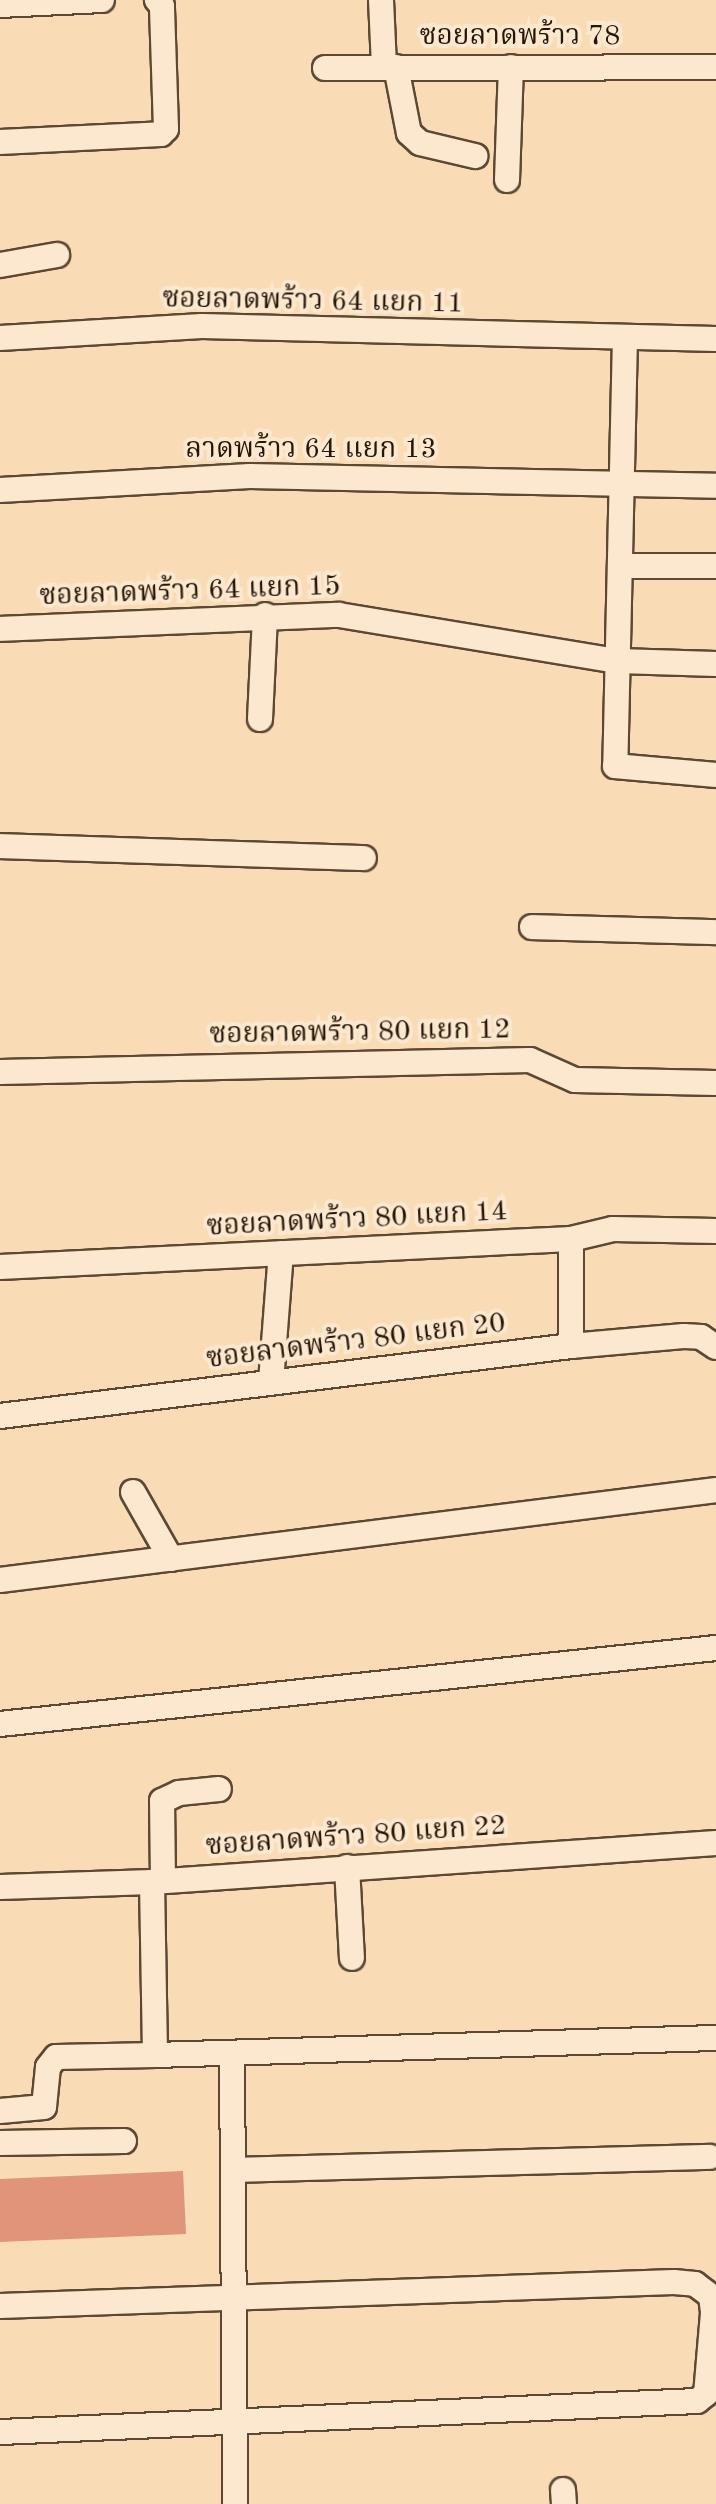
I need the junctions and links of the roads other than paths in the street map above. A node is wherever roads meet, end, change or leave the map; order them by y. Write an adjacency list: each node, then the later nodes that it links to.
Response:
1 (102, 0): 4 (street)
2 (157, 0): 9 (street)
3 (381, 0): 5 (street)
4 (0, 5)
5 (390, 67): 6 (street, ซอยลาดพร้าว 78); 8 (street, ซอยลาดพร้าว 78); 10 (street)
6 (511, 67): 7 (street, ซอยลาดพร้าว 78); 11 (street)
7 (716, 67)
8 (325, 68)
9 (0, 142)
10 (475, 156)
11 (507, 180)
12 (57, 255): 13 (street)
13 (0, 265)
14 (625, 337): 15 (street, ซอยลาดพร้าว 64 แยก 11); 16 (street, ซอยลาดพร้าว 64 แยก 11); 17 (street)
15 (0, 338)
16 (716, 339)
17 (623, 485): 18 (street, ลาดพร้าว 64 แยก 13); 19 (street, ลาดพร้าว 64 แยก 13); 20 (street)
18 (716, 486)
19 (0, 490)
20 (621, 566): 21 (street); 24 (street)
21 (716, 566)
22 (265, 615): 23 (street, ซอยลาดพร้าว 64 แยก 15); 24 (street, ซอยลาดพร้าว 64 แยก 15); 26 (street)
23 (0, 629)
24 (618, 661): 25 (street, ซอยลาดพร้าว 64 แยก 15); 27 (street)
25 (716, 664)
26 (260, 719)
27 (716, 775)
28 (0, 846): 29 (street)
29 (364, 858)
30 (532, 927): 31 (street)
31 (716, 932)
32 (0, 1072): 33 (street, ซอยลาดพร้าว 80 แยก 12)
33 (716, 1083)
34 (716, 1231): 35 (street, ซอยลาดพร้าว 80 แยก 14)
35 (571, 1239): 36 (street, ซอยลาดพร้าว 80 แยก 14); 38 (street)
36 (281, 1253): 37 (street, ซอยลาดพร้าว 80 แยก 14); 40 (street)
37 (0, 1267)
38 (571, 1346): 39 (street, ซอยลาดพร้าว 80 แยก 20); 40 (street, ซอยลาดพร้าว 80 แยก 20)
39 (716, 1347)
40 (271, 1382): 41 (street, ซอยลาดพร้าว 80 แยก 20)
41 (0, 1416)
42 (716, 1490): 44 (street)
43 (133, 1492): 44 (street)
44 (171, 1559): 45 (street)
45 (0, 1580)
46 (716, 1648): 47 (street)
47 (0, 1724)
48 (219, 1789): 51 (street)
49 (716, 1843): 50 (street, ซอยลาดพร้าว 80 แยก 22)
50 (347, 1867): 51 (street, ซอยลาดพร้าว 80 แยก 22); 53 (street)
51 (158, 1882): 52 (street, ซอยลาดพร้าว 80 แยก 22); 55 (street)
52 (0, 1887)
53 (352, 1958)
54 (716, 2038): 56 (street)
55 (155, 2055): 56 (street); 57 (street)
56 (232, 2055): 61 (street)
57 (0, 2111)
58 (124, 2141): 59 (street)
59 (0, 2143)
60 (710, 2157): 61 (street)
61 (236, 2170): 62 (street)
62 (234, 2300): 63 (street); 64 (street); 65 (street)
63 (0, 2306)
64 (713, 2370): 65 (street)
65 (235, 2423): 66 (street); 67 (street)
66 (0, 2432)
67 (235, 2504)

